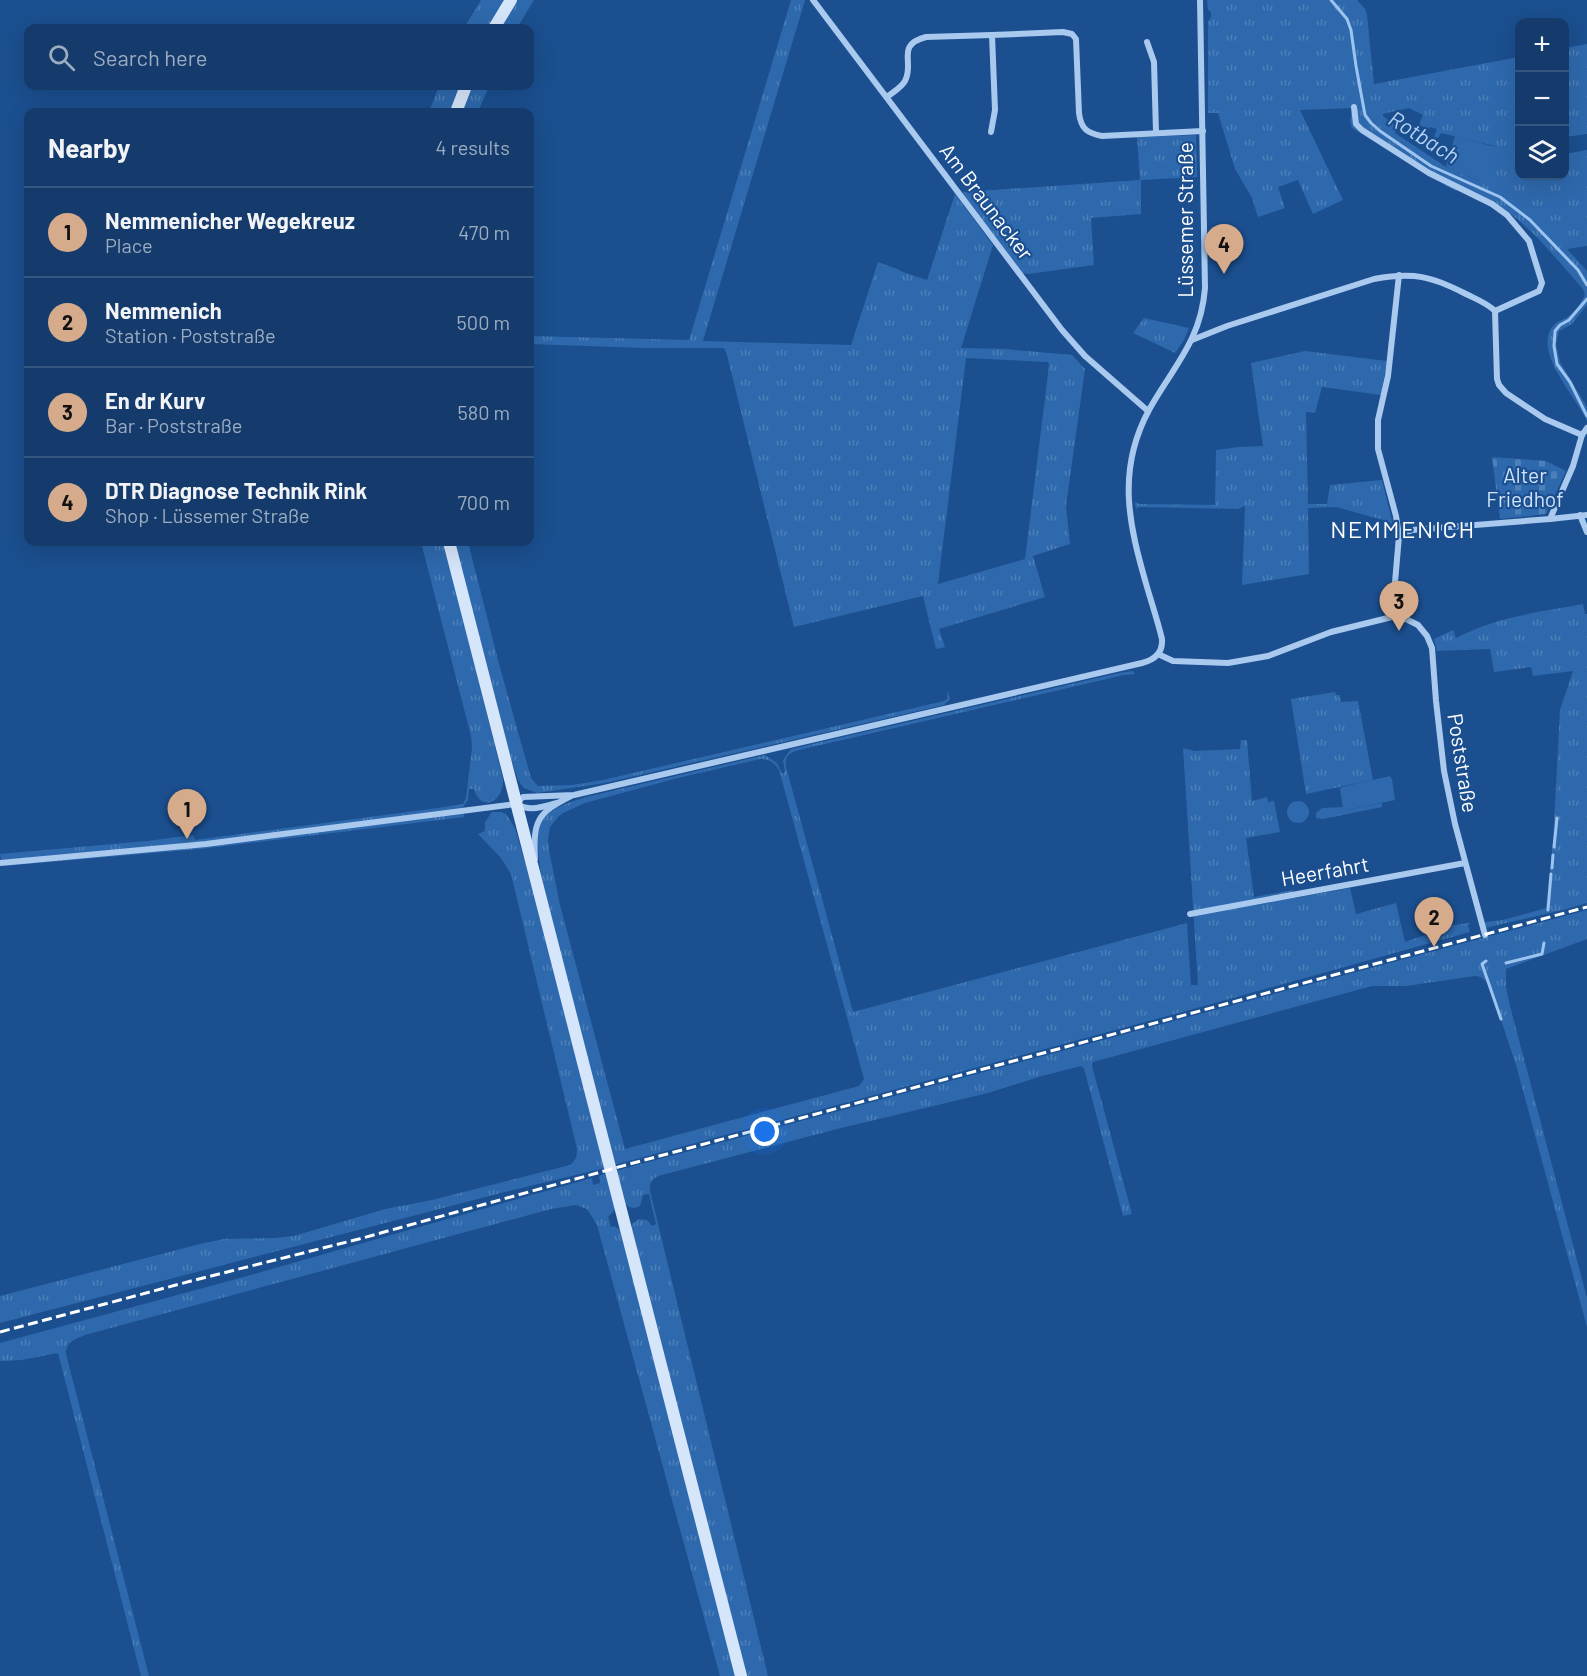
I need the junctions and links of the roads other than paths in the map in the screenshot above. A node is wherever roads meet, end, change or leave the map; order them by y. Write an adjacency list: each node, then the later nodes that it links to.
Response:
1 (511, 0): 4 (street)
2 (813, 0): 8 (street, Am Braunacker)
3 (1200, 0): 11 (street, Lüssemer Straße)
4 (496, 24)
5 (992, 35): 8 (street); 12 (street); 13 (street)
6 (1147, 42): 13 (street)
7 (464, 90): 9 (street)
8 (887, 97): 17 (street, Am Braunacker)
9 (458, 108)
10 (1354, 108): 15 (street)
11 (1203, 130): 13 (street); 16 (street, Lüssemer Straße)
12 (991, 132)
13 (1156, 132)
14 (1399, 275): 15 (street); 16 (street); 23 (street)
15 (1495, 311): 19 (street)
16 (1192, 340): 17 (street, Lüssemer Straße)
17 (1148, 411): 26 (street, Lüssemer Straße)
18 (1587, 428): 19 (street)
19 (1582, 435): 21 (street)
20 (1583, 515): 21 (street); 22 (street)
21 (1550, 519): 23 (street)
22 (1587, 532)
23 (1399, 536): 25 (street)
24 (449, 546): 29 (street)
25 (1392, 617): 26 (street); 31 (street, Poststraße)
26 (1158, 654): 27 (street)
27 (574, 795): 28 (street); 29 (street)
28 (557, 803): 29 (street); 32 (street)
29 (516, 804): 30 (street); 32 (street)
30 (0, 863)
31 (1465, 863): 33 (street, Heerfahrt); 34 (street, Poststraße)
32 (536, 883): 35 (street)
33 (1190, 914)
34 (1485, 935)
35 (741, 1676)

